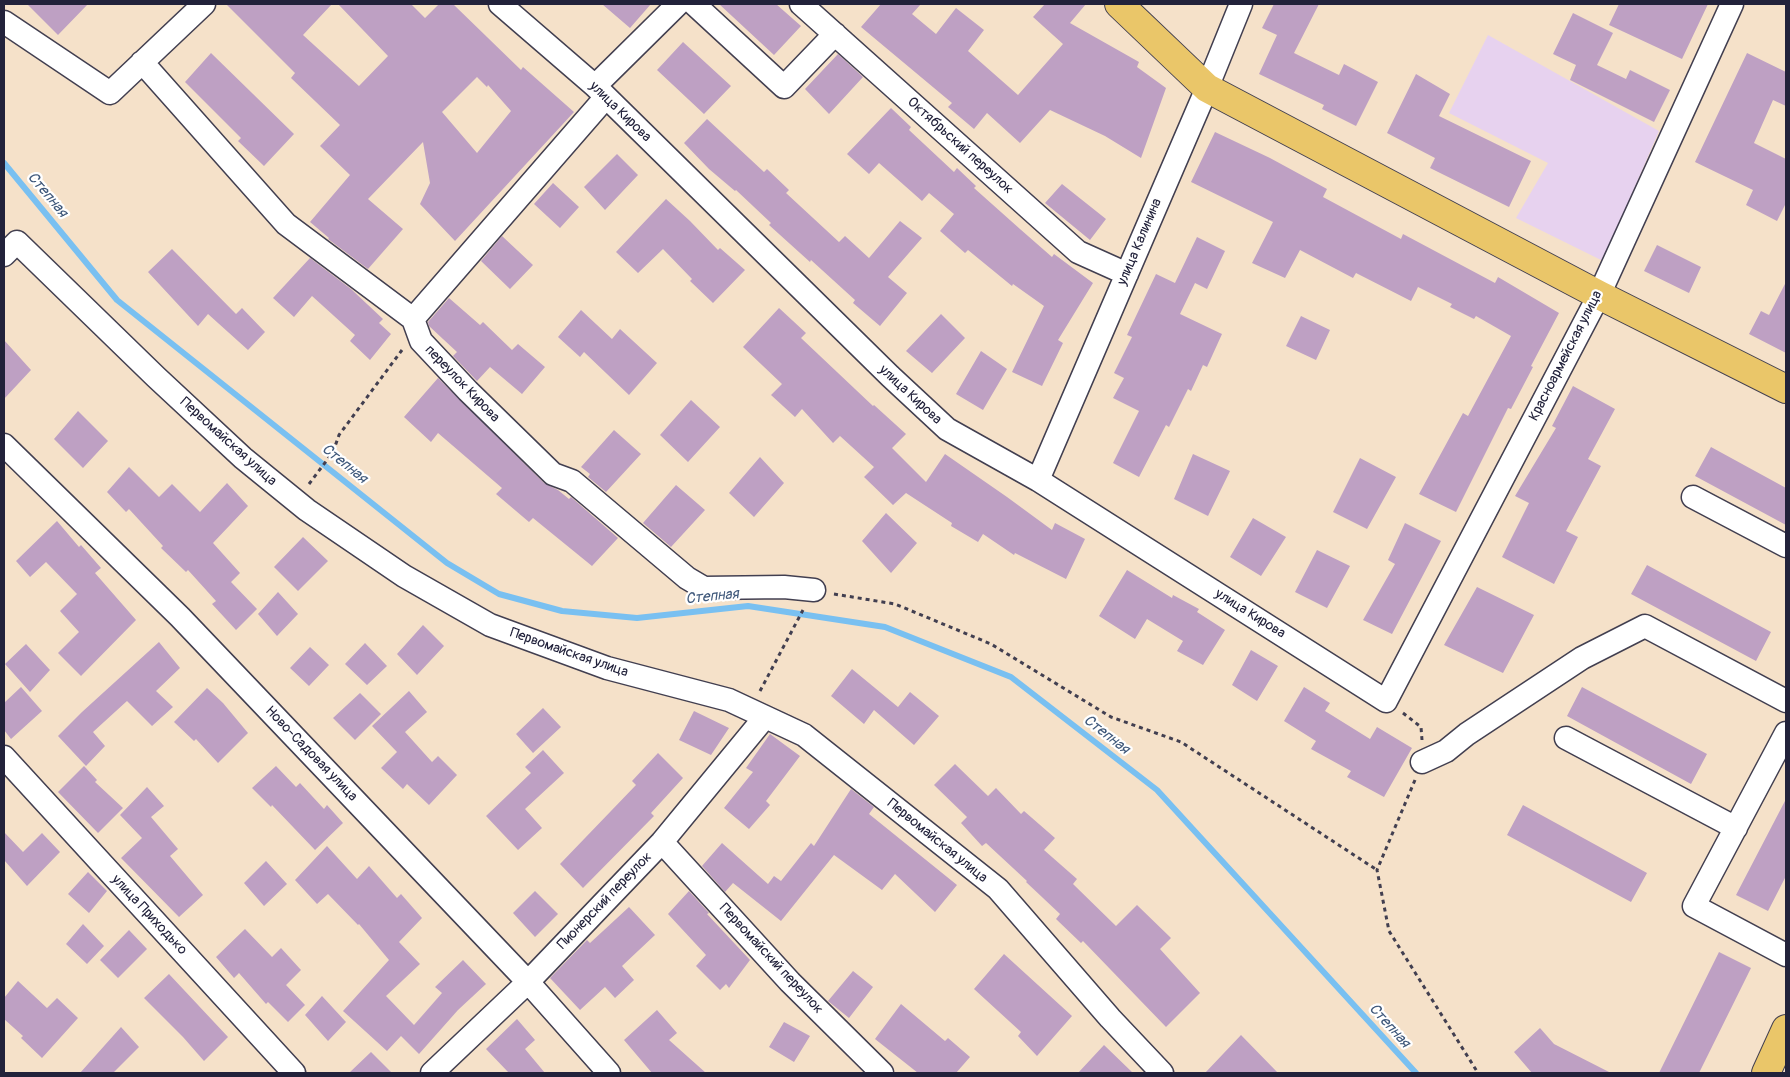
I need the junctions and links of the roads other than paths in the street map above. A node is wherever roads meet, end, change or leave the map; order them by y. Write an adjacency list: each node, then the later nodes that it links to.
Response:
1 (204, 4): 11 (street)
2 (500, 4): 13 (street, улица Кирова)
3 (678, 4): 13 (street)
4 (694, 4): 10 (street)
5 (801, 4): 10 (street, Октябрьский переулок)
6 (1119, 4): 12 (main road)
7 (1241, 4): 12 (street, улица Калинина)
8 (1732, 4): 16 (street, Красноармейская улица)
9 (4, 22): 11 (street)
10 (835, 34): 15 (street, Октябрьский переулок)
11 (142, 62): 17 (street, переулок Кирова)
12 (1207, 88): 15 (street, улица Калинина); 16 (main road)
13 (600, 92): 17 (street); 20 (street, улица Кирова)
14 (4, 255): 26 (street, Первомайская улица)
15 (1127, 274): 20 (street, улица Калинина)
16 (1599, 295): 18 (main road); 24 (street, Красноармейская улица)
17 (415, 324): 23 (street, переулок Кирова)
18 (1786, 389)
19 (4, 445): 34 (street, Ново-Садовая улица)
20 (1038, 480): 24 (street, улица Кирова)
21 (1692, 497): 22 (street)
22 (1786, 546)
23 (814, 590)
24 (1386, 701)
25 (1786, 701): 30 (street)
26 (758, 713): 32 (street, Пионерский переулок); 40 (street, Первомайская улица)
27 (1786, 733): 31 (street)
28 (1566, 738): 31 (street)
29 (4, 757): 36 (street, улица Приходько)
30 (1422, 762)
31 (1736, 828): 33 (street)
32 (662, 842): 34 (street, Пионерский переулок); 39 (street, Первомайский переулок)
33 (1786, 955)
34 (528, 982): 37 (street, Пионерский переулок); 38 (street, Ново-Садовая улица)
35 (1786, 1030): 41 (main road)
36 (294, 1073)
37 (432, 1073)
38 (609, 1073)
39 (882, 1073)
40 (1162, 1073)
41 (1766, 1073)

